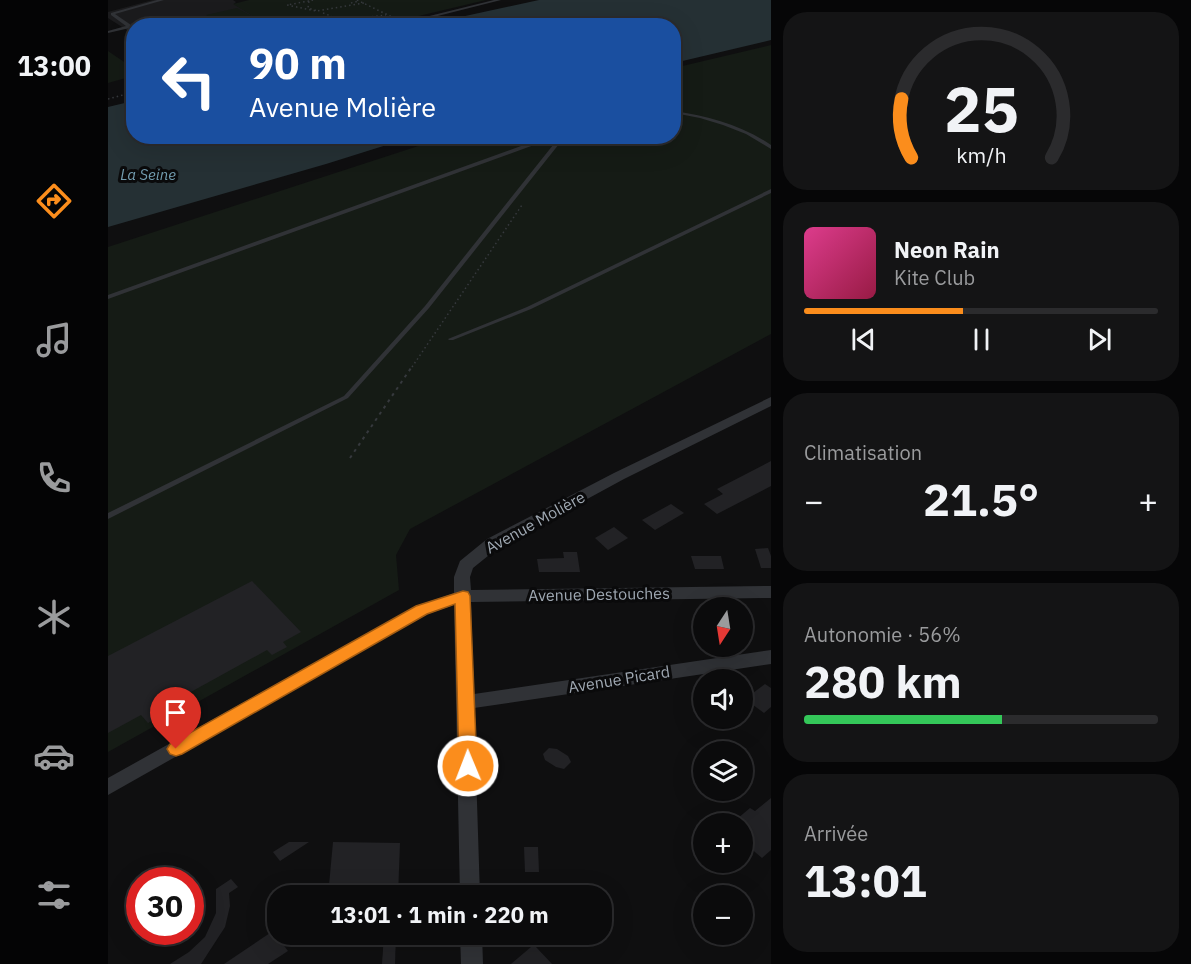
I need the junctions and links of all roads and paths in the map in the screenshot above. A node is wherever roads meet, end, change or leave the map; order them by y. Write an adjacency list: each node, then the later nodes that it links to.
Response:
1 (162, 0): 16 (lane)
2 (313, 0): 5 (path)
3 (358, 0): 6 (path); 7 (path)
4 (499, 0): 15 (lane)
5 (309, 1): 8 (path); 9 (path)
6 (351, 3)
7 (364, 3): 10 (path); 11 (path)
8 (308, 8): 9 (path); 10 (path)
9 (299, 10): 10 (path)
10 (322, 13): 12 (path)
11 (386, 15): 13 (path); 14 (path)
12 (331, 18)
13 (361, 18)
14 (394, 18)
15 (424, 18)
16 (126, 22)
17 (126, 28): 18 (lane)
18 (108, 32)
19 (126, 94): 20 (path)
20 (108, 99)
21 (681, 113): 24 (lane)
22 (531, 144): 27 (lane)
23 (556, 144): 31 (lane)
24 (771, 147)
25 (771, 191): 28 (lane)
26 (522, 205): 30 (path)
27 (108, 297)
28 (452, 339)
29 (771, 401): 33 (street, Avenue Molière)
30 (350, 458)
31 (108, 516)
32 (771, 592): 33 (street, Avenue Destouches)
33 (463, 596): 35 (street, Avenue Molière); 36 (street)
34 (771, 657): 35 (street, Avenue Picard)
35 (467, 702): 37 (street, Avenue Molière)
36 (108, 787)
37 (470, 885)
38 (471, 945): 39 (street)
39 (472, 964)

